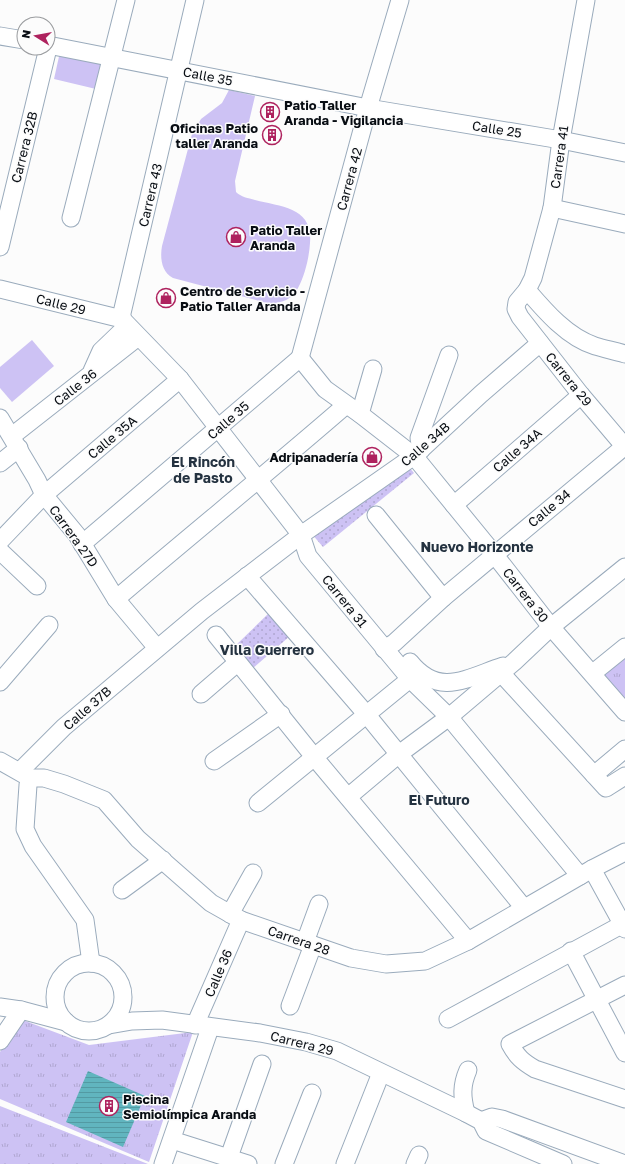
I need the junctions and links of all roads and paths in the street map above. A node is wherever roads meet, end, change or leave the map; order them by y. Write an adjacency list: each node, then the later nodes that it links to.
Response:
1 (126, 0): 9 (street)
2 (195, 0): 10 (street, Carrera 43)
3 (400, 0): 11 (street, Carrera 42)
4 (586, 0): 12 (street, Carrera 41)
5 (0, 36): 6 (street)
6 (16, 39)
7 (56, 48): 9 (street, Calle 35)
8 (46, 56): 17 (street, Carrera 32B)
9 (112, 58): 10 (street, Calle 35); 15 (street)
10 (179, 70): 11 (street, Calle 35); 21 (street, Carrera 43)
11 (368, 108): 12 (street, Calle 25); 25 (street, Carrera 42)
12 (561, 140): 13 (street, Calle 25); 14 (street, Carrera 41)
13 (625, 153)
14 (552, 208): 16 (street); 19 (street, Carrera 41)
15 (71, 218)
16 (625, 224)
17 (0, 246)
18 (0, 289): 21 (street, Calle 29)
19 (527, 290): 20 (street, Carrera 41); 23 (street)
20 (516, 309): 22 (street, Carrera 29)
21 (129, 327): 27 (street); 32 (street, Calle 36)
22 (540, 343): 28 (street, Carrera 29); 34 (street, Calle 34B)
23 (625, 354)
24 (449, 355): 34 (street)
25 (300, 358): 29 (street, Carrera 30); 31 (street, Calle 35)
26 (373, 369): 29 (street)
27 (180, 379): 31 (street); 37 (street, Calle 35A)
28 (581, 395): 33 (street, Carrera 29); 38 (street, Calle 34A)
29 (354, 410): 34 (street, Carrera 30); 36 (street)
30 (0, 418): 32 (street, Carrera 27D)
31 (220, 428): 36 (street); 42 (street, Calle 35)
32 (16, 442): 35 (street, Calle 36); 37 (street, Carrera 27D)
33 (625, 446): 44 (street, Calle 34)
34 (417, 453): 38 (street, Carrera 30); 40 (street, Calle 34B)
35 (0, 463)
36 (258, 482): 40 (street); 49 (street)
37 (44, 495): 41 (street, Calle 35A); 42 (street, Carrera 27D)
38 (454, 505): 44 (street, Carrera 30)
39 (376, 515): 48 (street)
40 (301, 535): 46 (street, Calle 34B); 53 (street)
41 (0, 541)
42 (82, 544): 49 (street, Carrera 27D)
43 (0, 551): 47 (street)
44 (494, 554): 48 (street, Calle 34); 51 (street, Carrera 30)
45 (625, 567): 51 (street)
46 (247, 576): 55 (street, Calle 37B); 64 (street)
47 (37, 586)
48 (443, 598): 53 (street, Calle 34)
49 (116, 599): 55 (street, Carrera 27D)
50 (49, 625): 60 (street)
51 (551, 627): 57 (street); 58 (street, Carrera 30)
52 (216, 635): 56 (street)
53 (389, 646): 59 (street)
54 (625, 647): 58 (street)
55 (157, 648): 71 (street, Calle 37B)
56 (237, 663): 61 (street); 63 (street)
57 (508, 667): 59 (street); 65 (street); 72 (street)
58 (592, 673): 62 (street, Carrera 30)
59 (414, 676): 64 (street); 65 (street)
60 (0, 682)
61 (201, 694)
62 (625, 712)
63 (281, 714): 68 (street); 70 (street)
64 (367, 715): 67 (street); 68 (street)
65 (449, 717): 67 (street); 78 (street)
66 (625, 749): 72 (street)
67 (399, 754): 74 (street); 82 (street)
68 (314, 758): 74 (street); 75 (street)
69 (0, 761): 71 (street, Carrera 28)
70 (214, 761)
71 (25, 775): 77 (street, Carrera 28); 88 (street)
72 (594, 775): 73 (street)
73 (625, 776)
74 (348, 797): 85 (street)
75 (258, 803)
76 (625, 852): 78 (street, Carrera 28)
77 (163, 860): 80 (street); 83 (street, Carrera 28)
78 (586, 872): 82 (street, Carrera 28); 84 (street)
79 (253, 873): 83 (street, Calle 36)
80 (122, 890)
81 (319, 904): 86 (street)
82 (524, 908): 85 (street, Carrera 28)
83 (235, 917): 86 (street, Carrera 28); 98 (street, Calle 36)
84 (624, 925): 87 (street)
85 (468, 941): 86 (street, Carrera 28)
86 (309, 944): 92 (street)
87 (571, 951): 90 (street); 96 (street)
88 (91, 963): 95 (street); 97 (street)
89 (625, 985): 90 (street)
90 (597, 999): 100 (street); 105 (street)
91 (0, 1001): 95 (street)
92 (290, 1006)
93 (0, 1007): 94 (street)
94 (20, 1010): 95 (street); 99 (street)
95 (62, 1017): 97 (street)
96 (448, 1018)
97 (109, 1025): 98 (street, Carrera 29)
98 (202, 1027): 103 (street, Carrera 29); 108 (street, Calle 36)
99 (0, 1041)
100 (625, 1053)
101 (262, 1064): 109 (street)
102 (468, 1070): 106 (street)
103 (381, 1073): 106 (street, Carrera 29); 114 (street)
104 (312, 1093): 113 (street)
105 (625, 1099)
106 (466, 1113): 107 (street, Carrera 29)
107 (481, 1121): 110 (street, Carrera 29); 116 (street)
108 (172, 1140): 109 (street); 111 (street, Calle 36)
109 (229, 1157): 112 (street)
110 (540, 1160): 115 (street, Carrera 29)
111 (163, 1164)
112 (248, 1164)
113 (284, 1164)
114 (345, 1164)
115 (564, 1164)
116 (625, 1164)

